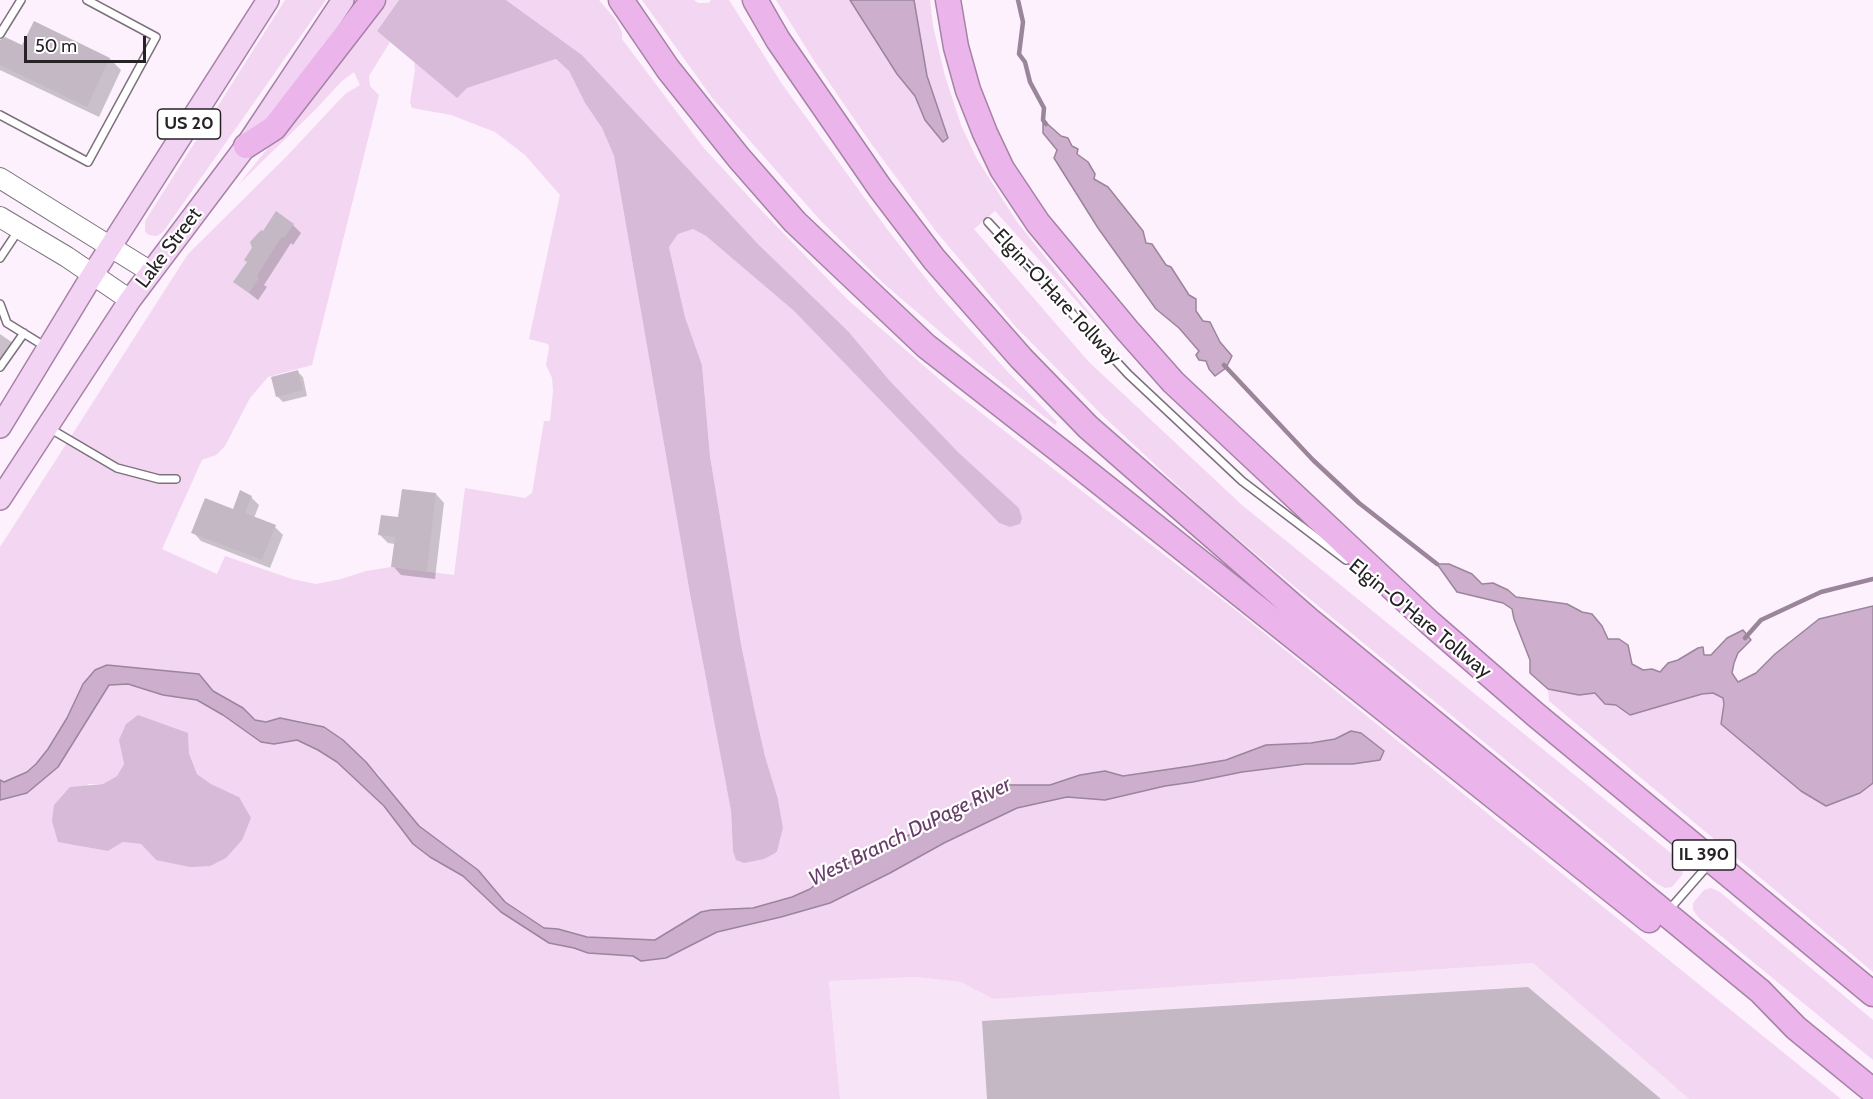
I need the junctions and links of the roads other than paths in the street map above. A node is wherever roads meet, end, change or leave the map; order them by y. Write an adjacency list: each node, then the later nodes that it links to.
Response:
1 (21, 0): 9 (lane)
2 (87, 0): 10 (lane)
3 (268, 0): 16 (main road, US 20)
4 (343, 0): 11 (main road, Lake Street / US 20)
5 (373, 0): 11 (highway)
6 (621, 0): 35 (highway)
7 (754, 0): 33 (highway)
8 (948, 0): 31 (highway)
9 (0, 34)
10 (0, 115)
11 (246, 146): 18 (main road, Lake Street / US 20)
12 (0, 178): 16 (main road)
13 (0, 217): 15 (main road)
14 (988, 222): 29 (lane, Elgin-O'Hare Tollway)
15 (19, 228): 17 (lane); 19 (main road)
16 (111, 247): 18 (main road); 19 (main road, US 20)
17 (0, 258)
18 (151, 272): 20 (main road, Lake Street / US 20)
19 (93, 274): 20 (main road); 23 (main road, US 20)
20 (130, 300): 26 (main road, Lake Street / US 20)
21 (0, 304): 22 (lane)
22 (24, 333): 23 (lane); 24 (lane)
23 (48, 348): 25 (main road, US 20)
24 (0, 367)
25 (5, 414)
26 (47, 427): 27 (lane); 28 (main road, Lake Street / US 20)
27 (176, 479)
28 (0, 499)
29 (1355, 566)
30 (1364, 573): 31 (lane, Elgin-O'Hare Tollway)
31 (1430, 623): 32 (highway, Elgin-O'Hare Tollway / IL 390)
32 (1712, 861): 33 (lane); 34 (highway, Elgin-O'Hare Tollway / IL 390)
33 (1666, 913): 35 (highway)
34 (1873, 994)
35 (1796, 1028): 36 (highway)
36 (1873, 1091)

